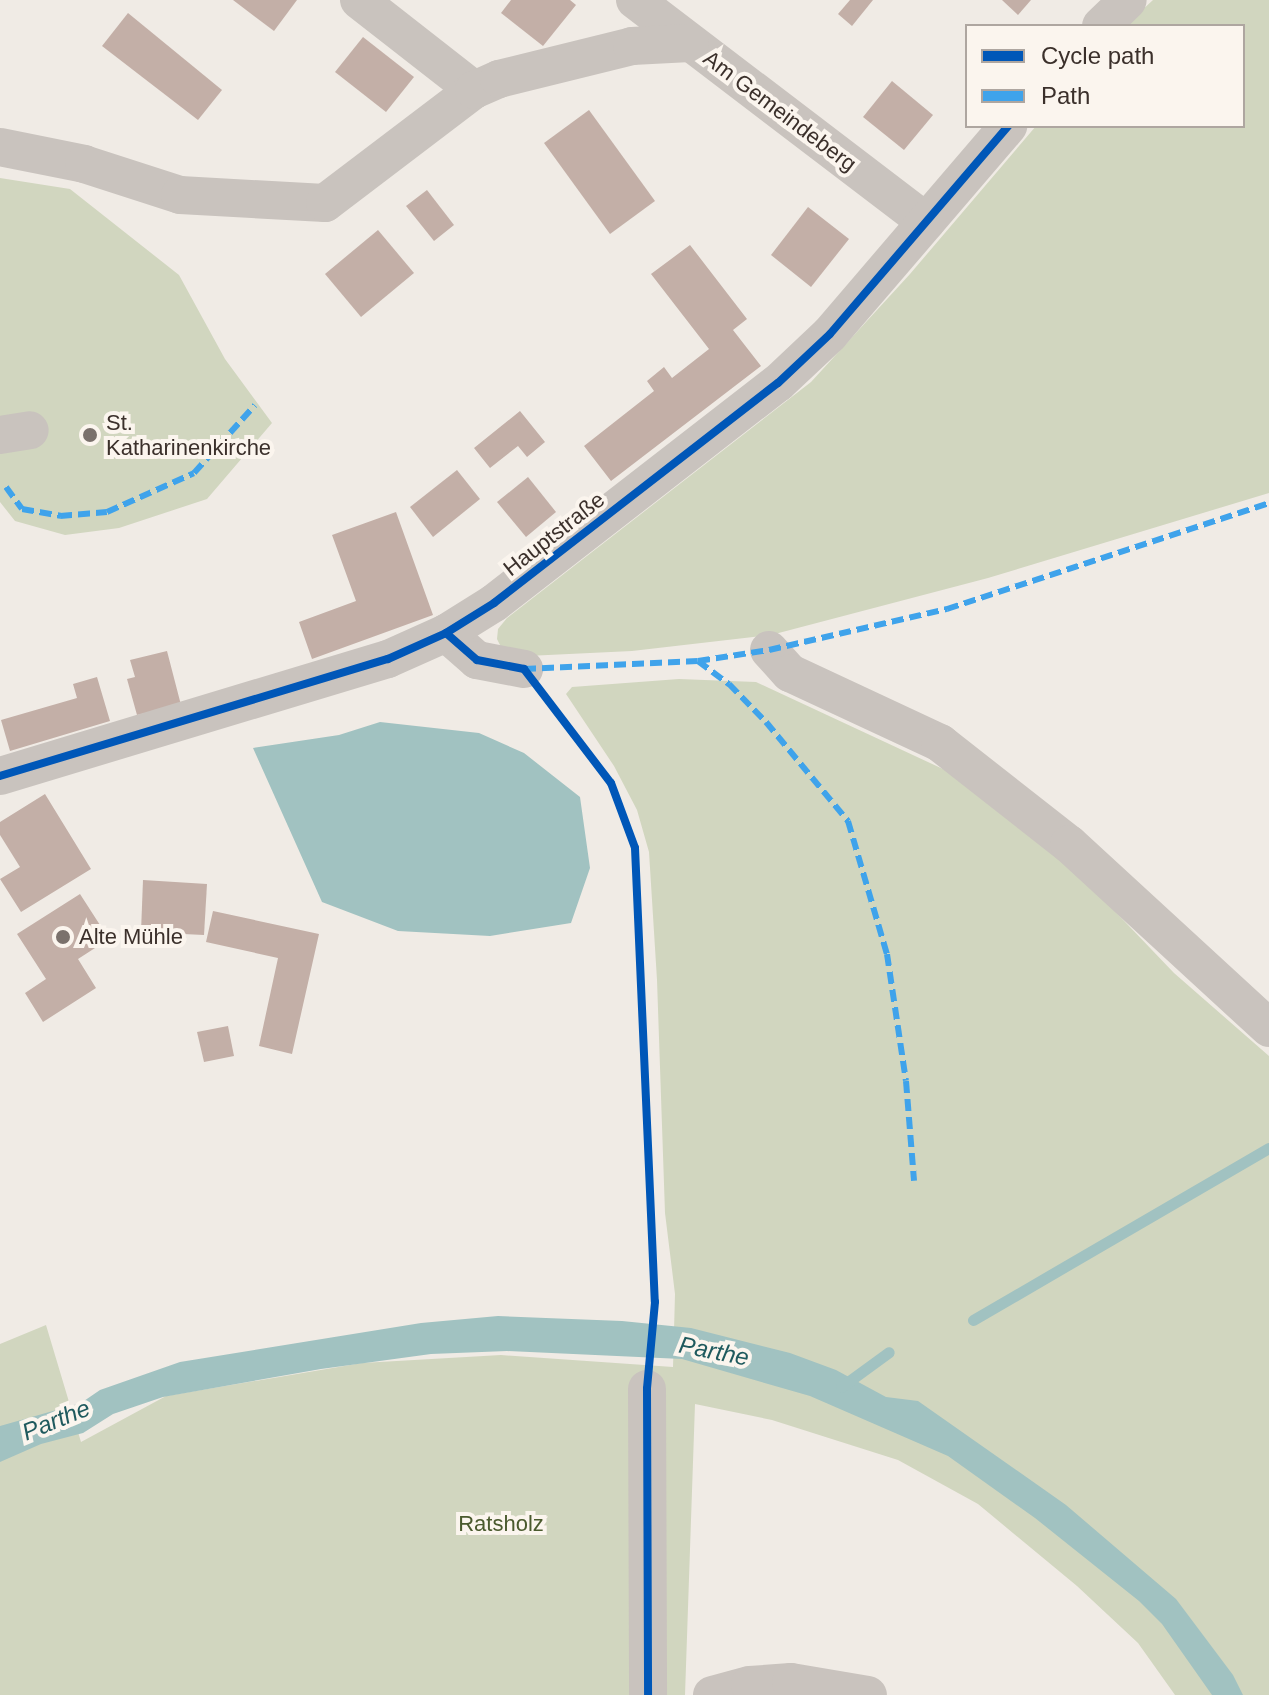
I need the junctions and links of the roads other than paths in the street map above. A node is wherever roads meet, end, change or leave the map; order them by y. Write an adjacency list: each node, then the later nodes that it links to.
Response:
1 (359, 0): 6 (street)
2 (635, 0): 5 (street, Am Gemeindeberg)
3 (1128, 0): 4 (street)
4 (1103, 24)
5 (690, 43): 6 (street); 9 (street, Am Gemeindeberg)
6 (474, 90): 8 (street)
7 (1006, 128): 9 (street, Hauptstraße)
8 (0, 147)
9 (926, 222): 10 (street, Hauptstraße)
10 (446, 633): 12 (street); 13 (street, Hauptstraße)
11 (769, 650): 14 (street)
12 (524, 669)
13 (0, 776)
14 (1269, 1028)
15 (647, 1389): 16 (street)
16 (648, 1695)
17 (712, 1695): 18 (street)
18 (868, 1695)

